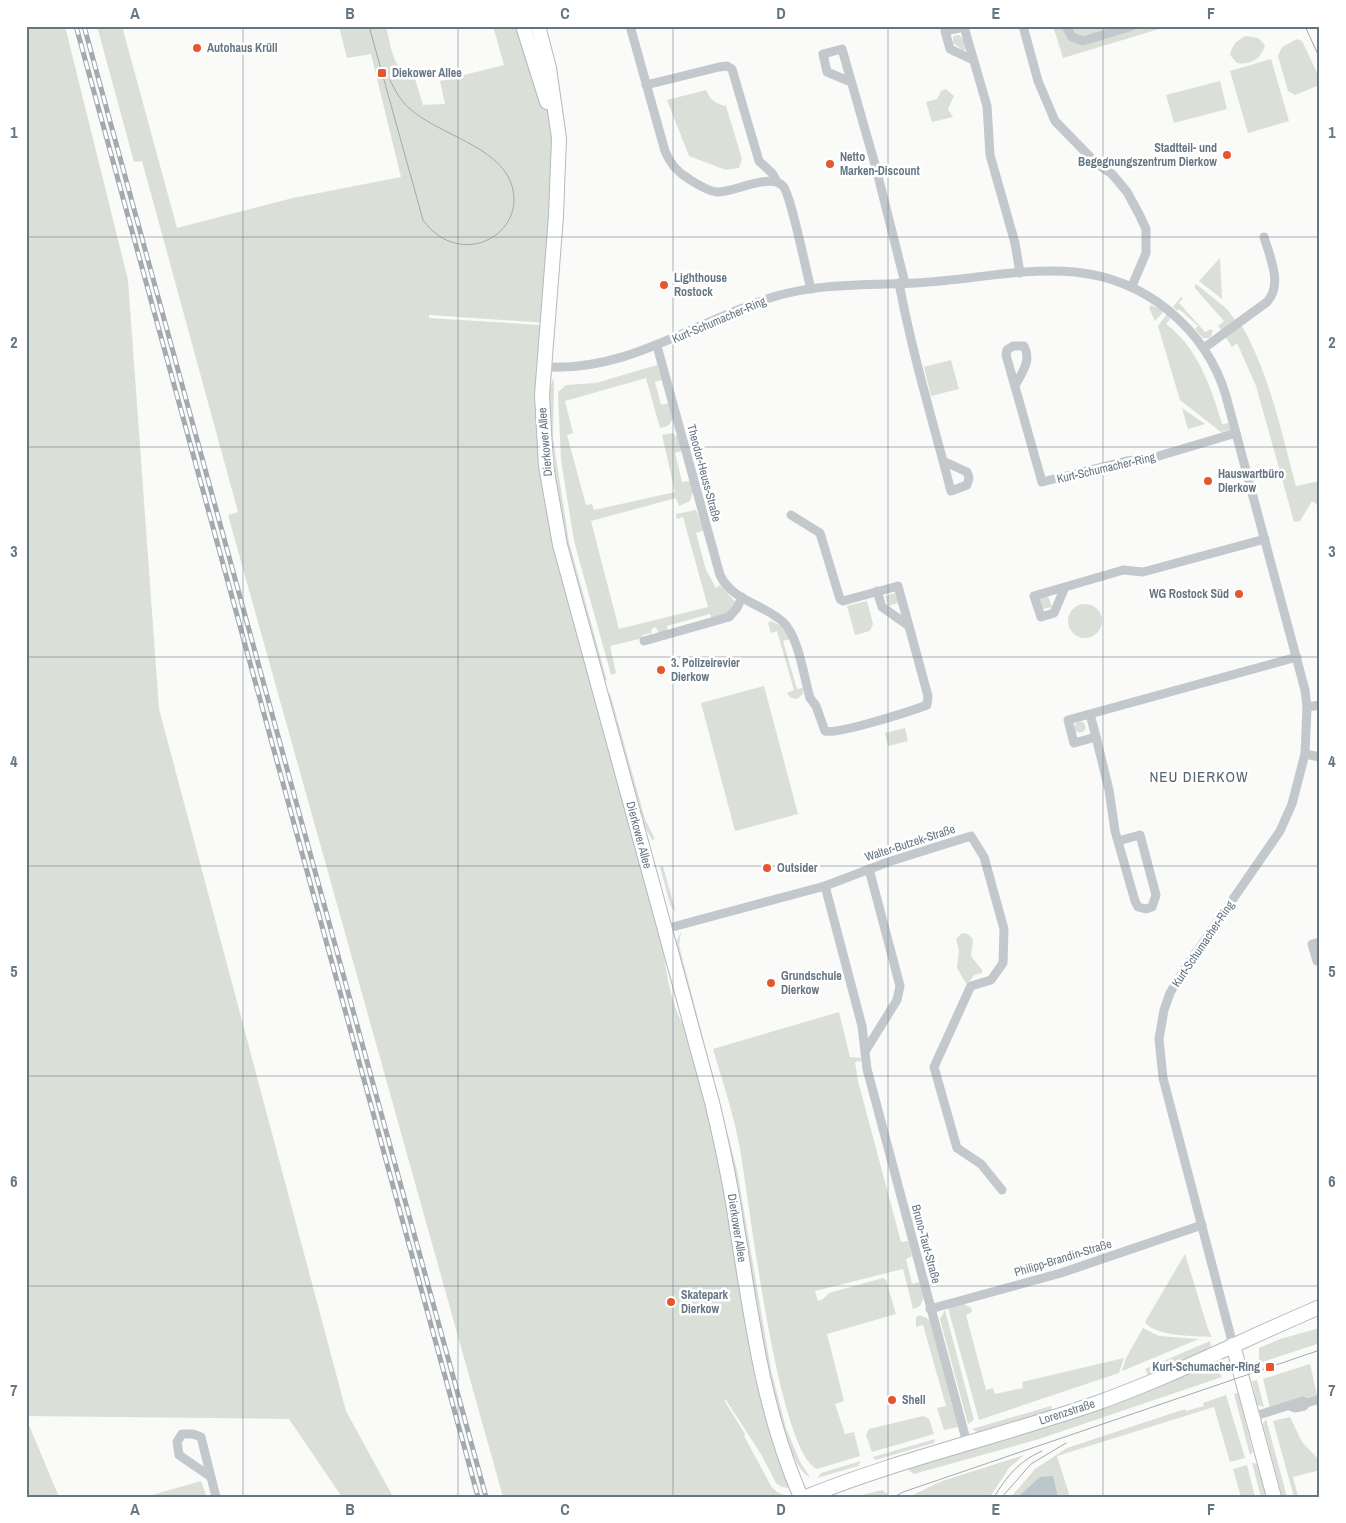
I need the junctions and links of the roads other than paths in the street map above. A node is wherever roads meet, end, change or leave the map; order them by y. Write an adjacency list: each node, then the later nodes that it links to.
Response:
1 (523, 26): 10 (main road, Dierkower Allee)
2 (538, 26): 10 (main road, Dierkower Allee)
3 (630, 26): 9 (street)
4 (1023, 26): 15 (street)
5 (1066, 26): 6 (street)
6 (1132, 26)
7 (973, 60): 13 (street)
8 (851, 82): 14 (street)
9 (646, 85): 11 (street); 11 (street)
10 (557, 165): 19 (main road, Dierkower Allee)
11 (777, 182): 16 (street)
12 (1264, 237): 18 (street)
13 (1020, 274): 14 (street, Kurt-Schumacher-Ring); 15 (street, Kurt-Schumacher-Ring)
14 (902, 283): 16 (street, Kurt-Schumacher-Ring); 22 (street)
15 (1132, 286): 18 (street, Kurt-Schumacher-Ring)
16 (811, 289): 17 (street, Kurt-Schumacher-Ring)
17 (657, 346): 19 (street, Kurt-Schumacher-Ring); 27 (street, Theodor-Heuss-Straße)
18 (1204, 348): 21 (street, Kurt-Schumacher-Ring)
19 (543, 367): 40 (main road, Dierkower Allee)
20 (1015, 386): 21 (street, Kurt-Schumacher-Ring)
21 (1236, 433): 24 (street, Kurt-Schumacher-Ring)
22 (943, 461)
23 (791, 515): 26 (street, Theodor-Heuss-Straße)
24 (1265, 539): 25 (street); 30 (street, Kurt-Schumacher-Ring)
25 (1065, 587)
26 (877, 591): 28 (street); 28 (street, Theodor-Heuss-Straße)
27 (742, 597): 28 (street, Theodor-Heuss-Straße); 29 (street)
28 (909, 626)
29 (644, 641)
30 (1297, 657): 32 (street, Kurt-Schumacher-Ring); 33 (street)
31 (1320, 705): 32 (street)
32 (1307, 707): 35 (street, Kurt-Schumacher-Ring)
33 (1090, 714): 34 (street); 34 (street)
34 (1096, 737): 37 (street)
35 (1305, 754): 36 (street); 45 (street, Kurt-Schumacher-Ring)
36 (1320, 757)
37 (1118, 841): 37 (street)
38 (869, 869): 39 (street, Walter-Butzek-Straße); 43 (street); 44 (street, Walter-Butzek-Straße)
39 (824, 886): 40 (street, Walter-Butzek-Straße); 43 (street, Bruno-Taut-Straße)
40 (665, 929): 54 (main road, Dierkower Allee)
41 (1320, 942): 42 (street)
42 (1320, 961)
43 (866, 1050): 47 (street, Bruno-Taut-Straße)
44 (1002, 1190)
45 (1202, 1225): 47 (street, Philipp-Brandin-Straße); 48 (street, Kurt-Schumacher-Ring)
46 (1320, 1307): 48 (main road, Lorenzstraße)
47 (930, 1309): 51 (street, Bruno-Taut-Straße)
48 (1233, 1345): 50 (main road, Kurt-Schumacher-Ring); 51 (main road, Lorenzstraße)
49 (1320, 1399): 50 (street)
50 (1252, 1417): 56 (main road, Kurt-Schumacher-Ring)
51 (966, 1443): 55 (main road, Lorenzstraße)
52 (211, 1477): 52 (street); 53 (street)
53 (216, 1497)
54 (801, 1497)
55 (806, 1497)
56 (1274, 1497)

